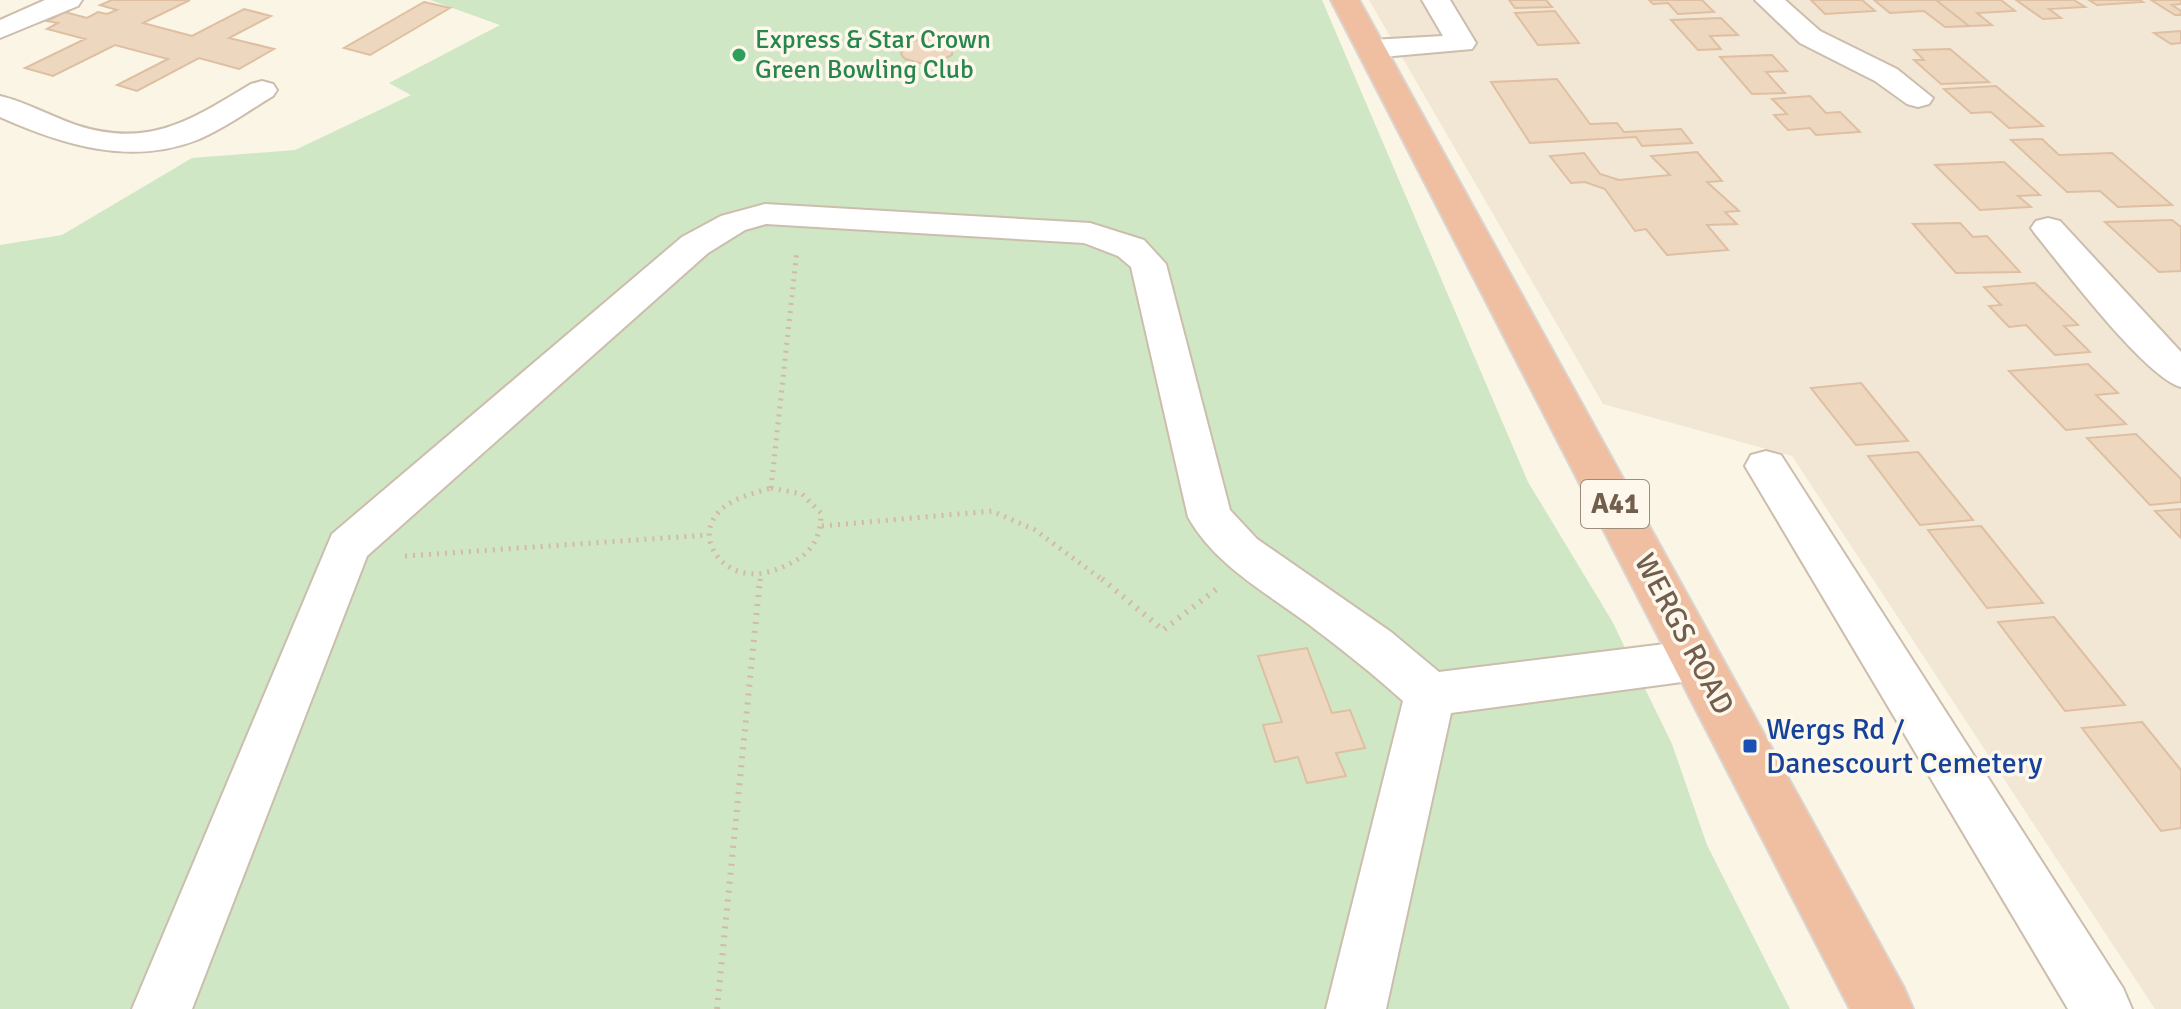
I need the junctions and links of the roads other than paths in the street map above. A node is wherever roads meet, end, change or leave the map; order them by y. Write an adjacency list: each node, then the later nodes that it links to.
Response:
1 (68, 0): 5 (street)
2 (1345, 0): 6 (highway, WERGS ROAD / A41)
3 (1436, 0): 6 (street)
4 (1769, 0): 8 (street)
5 (0, 30)
6 (1371, 49): 13 (highway, WERGS ROAD / A41)
7 (262, 90): 9 (street)
8 (1918, 98)
9 (0, 105)
10 (2048, 228): 11 (street)
11 (2181, 374)
12 (1766, 466): 18 (street)
13 (1697, 660): 14 (street); 17 (highway, WERGS ROAD / A41)
14 (1430, 694): 15 (street); 16 (street)
15 (162, 1009)
16 (1356, 1009)
17 (1883, 1009)
18 (2102, 1009)

